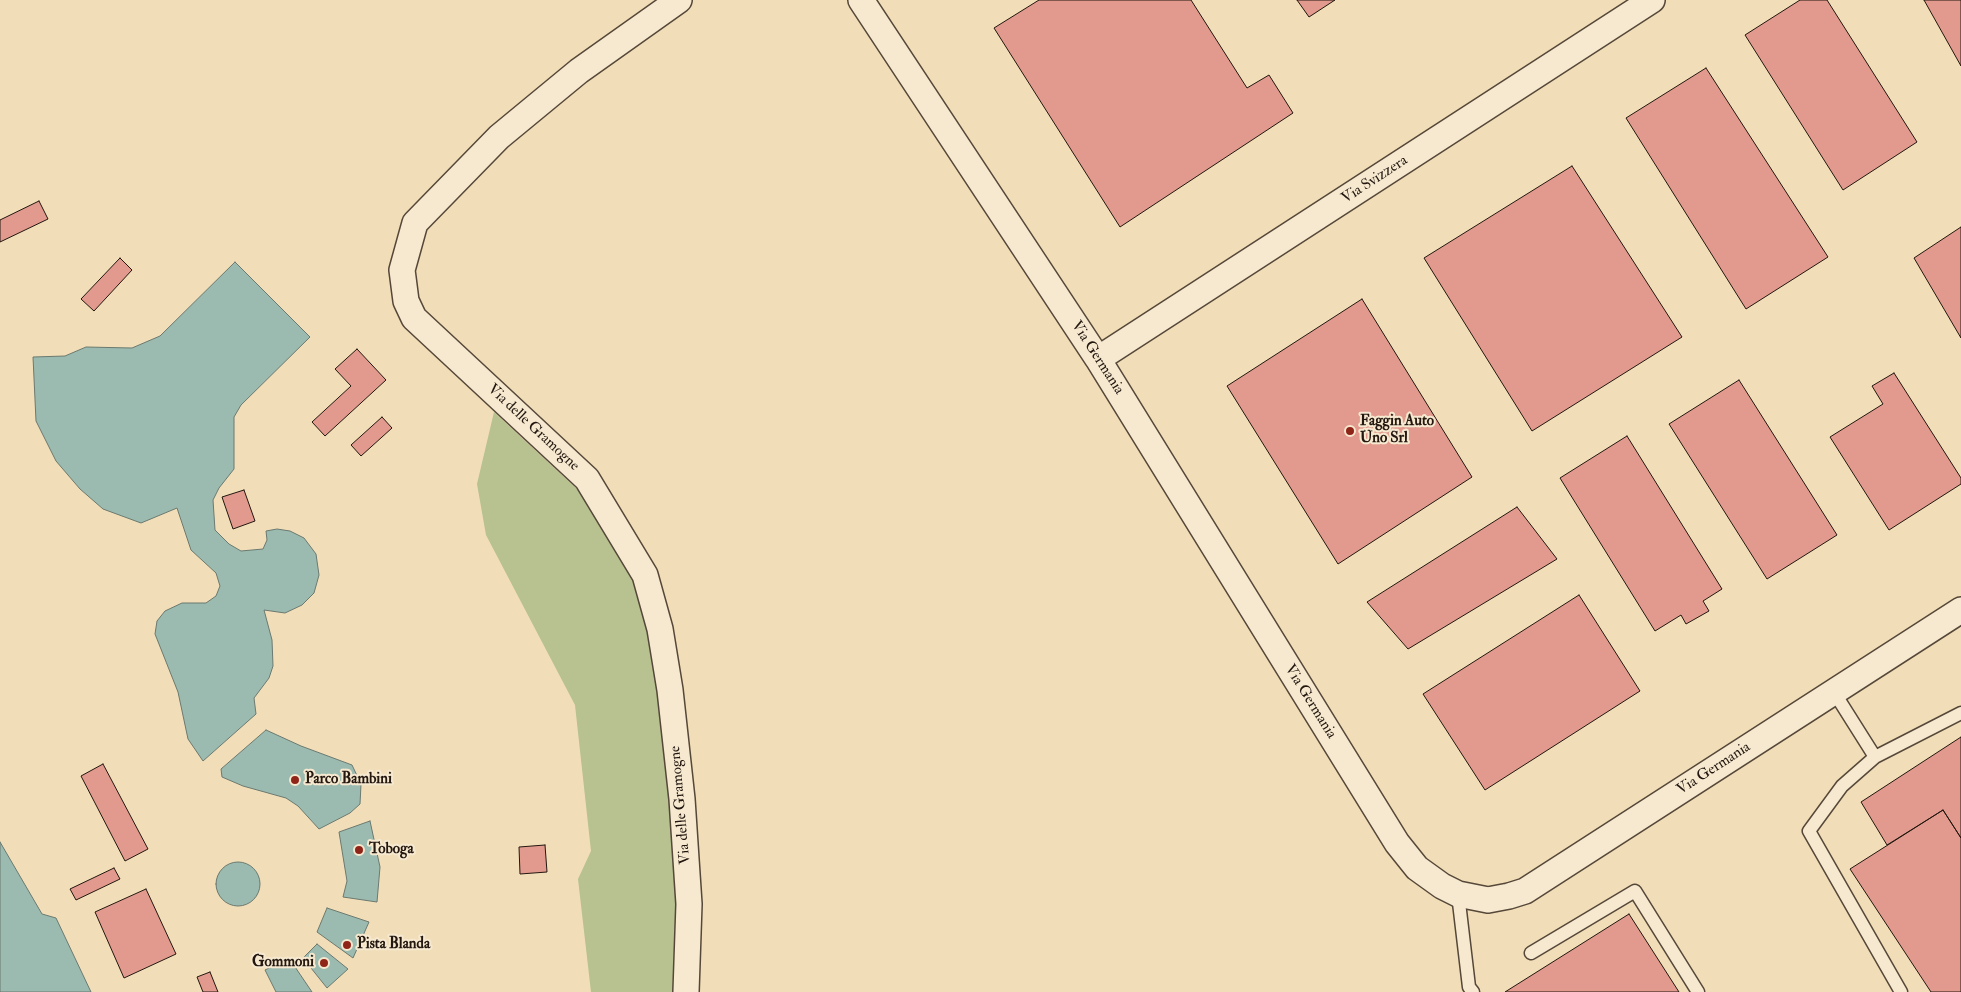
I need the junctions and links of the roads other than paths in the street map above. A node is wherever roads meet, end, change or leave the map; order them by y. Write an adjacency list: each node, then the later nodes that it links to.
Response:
1 (679, 0): 11 (street, Via delle Gramogne)
2 (861, 0): 4 (street, Via Germania)
3 (1652, 0): 4 (street, Via Svizzera)
4 (1098, 359): 9 (street, Via Germania)
5 (1961, 610): 6 (street, Via Germania)
6 (1834, 692): 8 (lane); 9 (street, Via Germania)
7 (1961, 713): 8 (lane)
8 (1875, 757): 14 (lane)
9 (1458, 894): 12 (lane)
10 (1531, 953): 13 (lane)
11 (686, 992)
12 (1473, 992)
13 (1698, 992)
14 (1901, 992)

